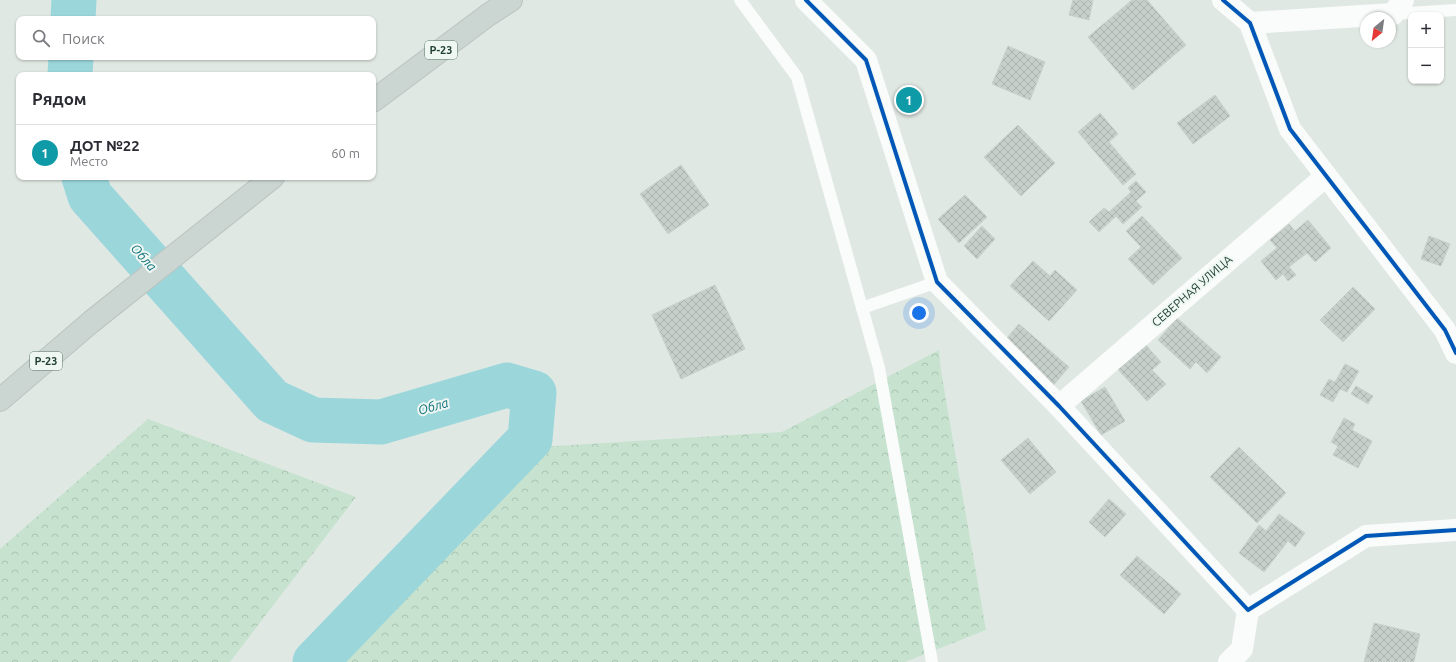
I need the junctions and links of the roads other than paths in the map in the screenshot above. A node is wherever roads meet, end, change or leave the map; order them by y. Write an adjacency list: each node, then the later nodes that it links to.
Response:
1 (511, 0): 8 (main road, Р-23)
2 (740, 0): 12 (lane)
3 (806, 0): 11 (street)
4 (1223, 0): 7 (street)
5 (1398, 7): 6 (lane); 7 (street)
6 (1456, 10)
7 (1250, 23): 9 (street)
8 (376, 99)
9 (1326, 176): 13 (street); 15 (street, СЕВЕРНАЯ УЛИЦА)
10 (269, 180): 14 (main road, Р-23)
11 (937, 282): 12 (lane); 15 (street)
12 (862, 308): 18 (lane)
13 (1456, 353)
14 (0, 400)
15 (1059, 406): 17 (street)
16 (1456, 530): 17 (street)
17 (1248, 610): 19 (street)
18 (932, 662)
19 (1229, 662)

